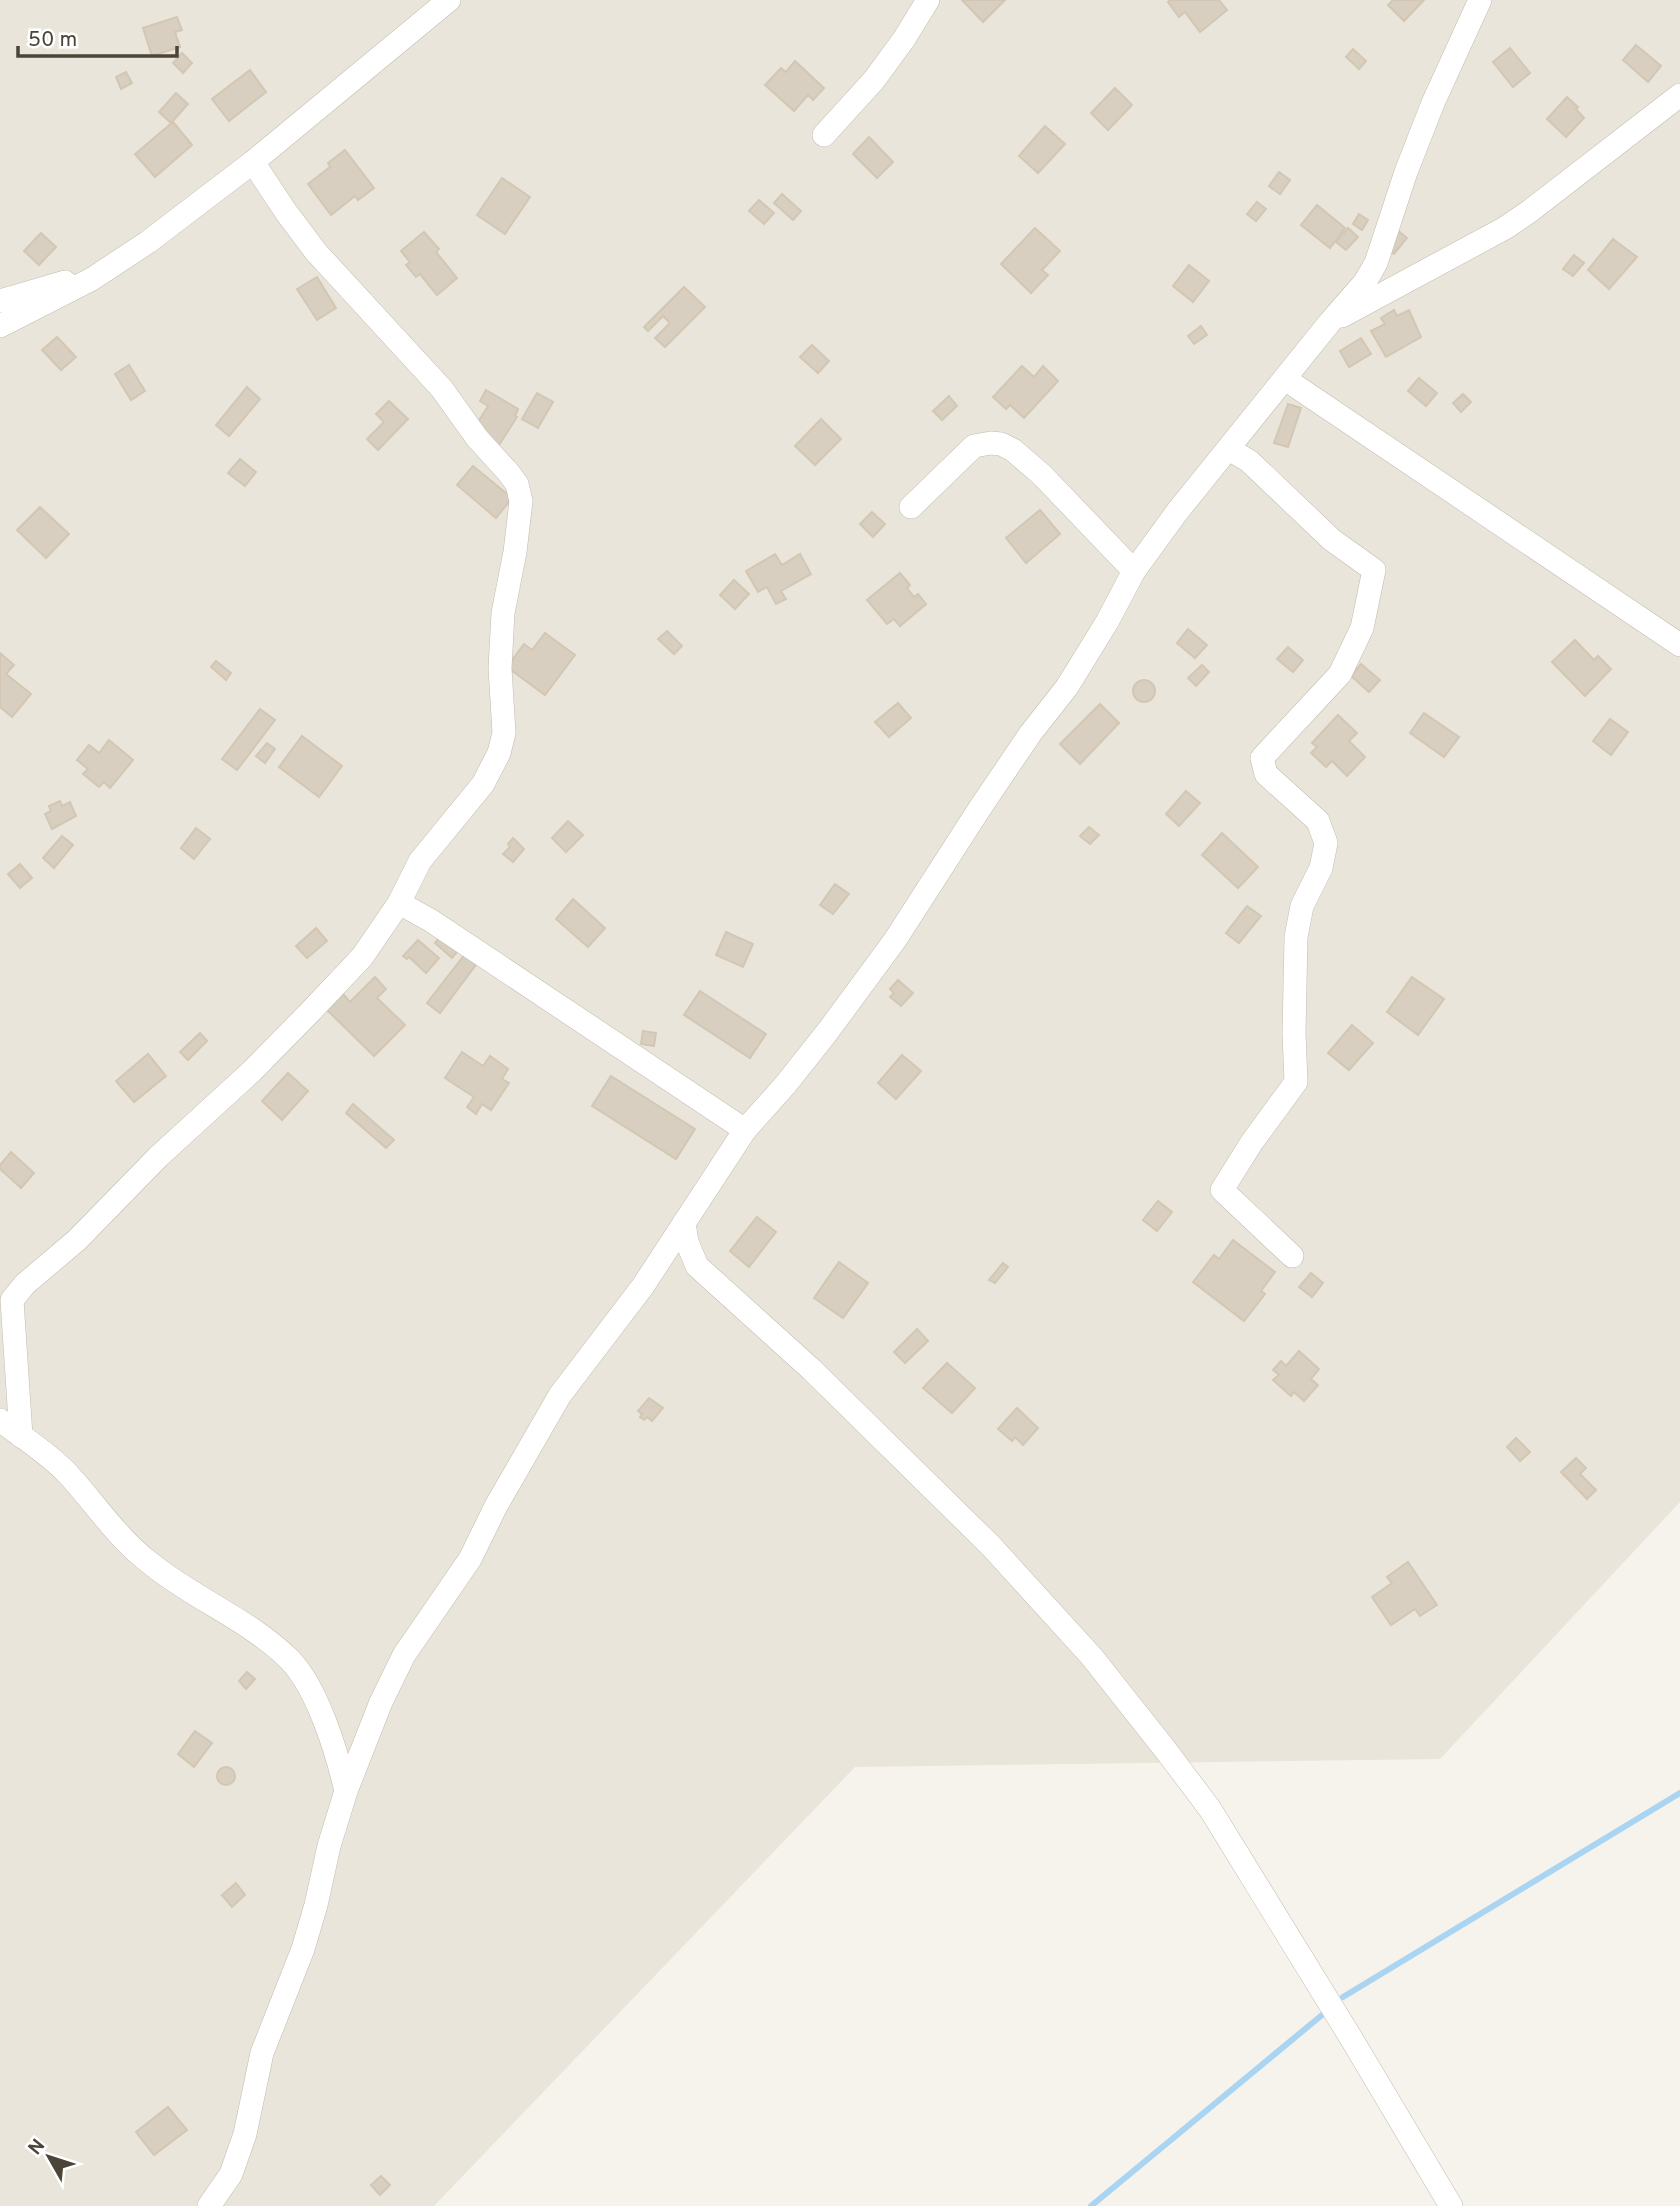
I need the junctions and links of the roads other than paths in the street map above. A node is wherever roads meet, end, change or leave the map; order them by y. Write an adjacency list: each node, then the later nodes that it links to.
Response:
1 (449, 0): 6 (street)
2 (928, 0): 5 (street)
3 (1480, 0): 9 (street)
4 (1680, 95): 9 (street)
5 (824, 135)
6 (253, 162): 7 (street); 16 (street)
7 (92, 279): 8 (street); 10 (street)
8 (0, 302)
9 (1330, 322): 11 (street)
10 (0, 326)
11 (1285, 379): 12 (street); 15 (street)
12 (1229, 449): 14 (street); 19 (street)
13 (911, 507): 14 (street)
14 (1134, 571): 17 (street)
15 (1680, 645)
16 (399, 903): 17 (street); 21 (street)
17 (745, 1130): 18 (street)
18 (684, 1223): 22 (street); 24 (street)
19 (1292, 1256)
20 (0, 1420): 21 (street)
21 (21, 1436): 22 (street)
22 (346, 1791): 23 (street)
23 (209, 2206)
24 (1451, 2206)

